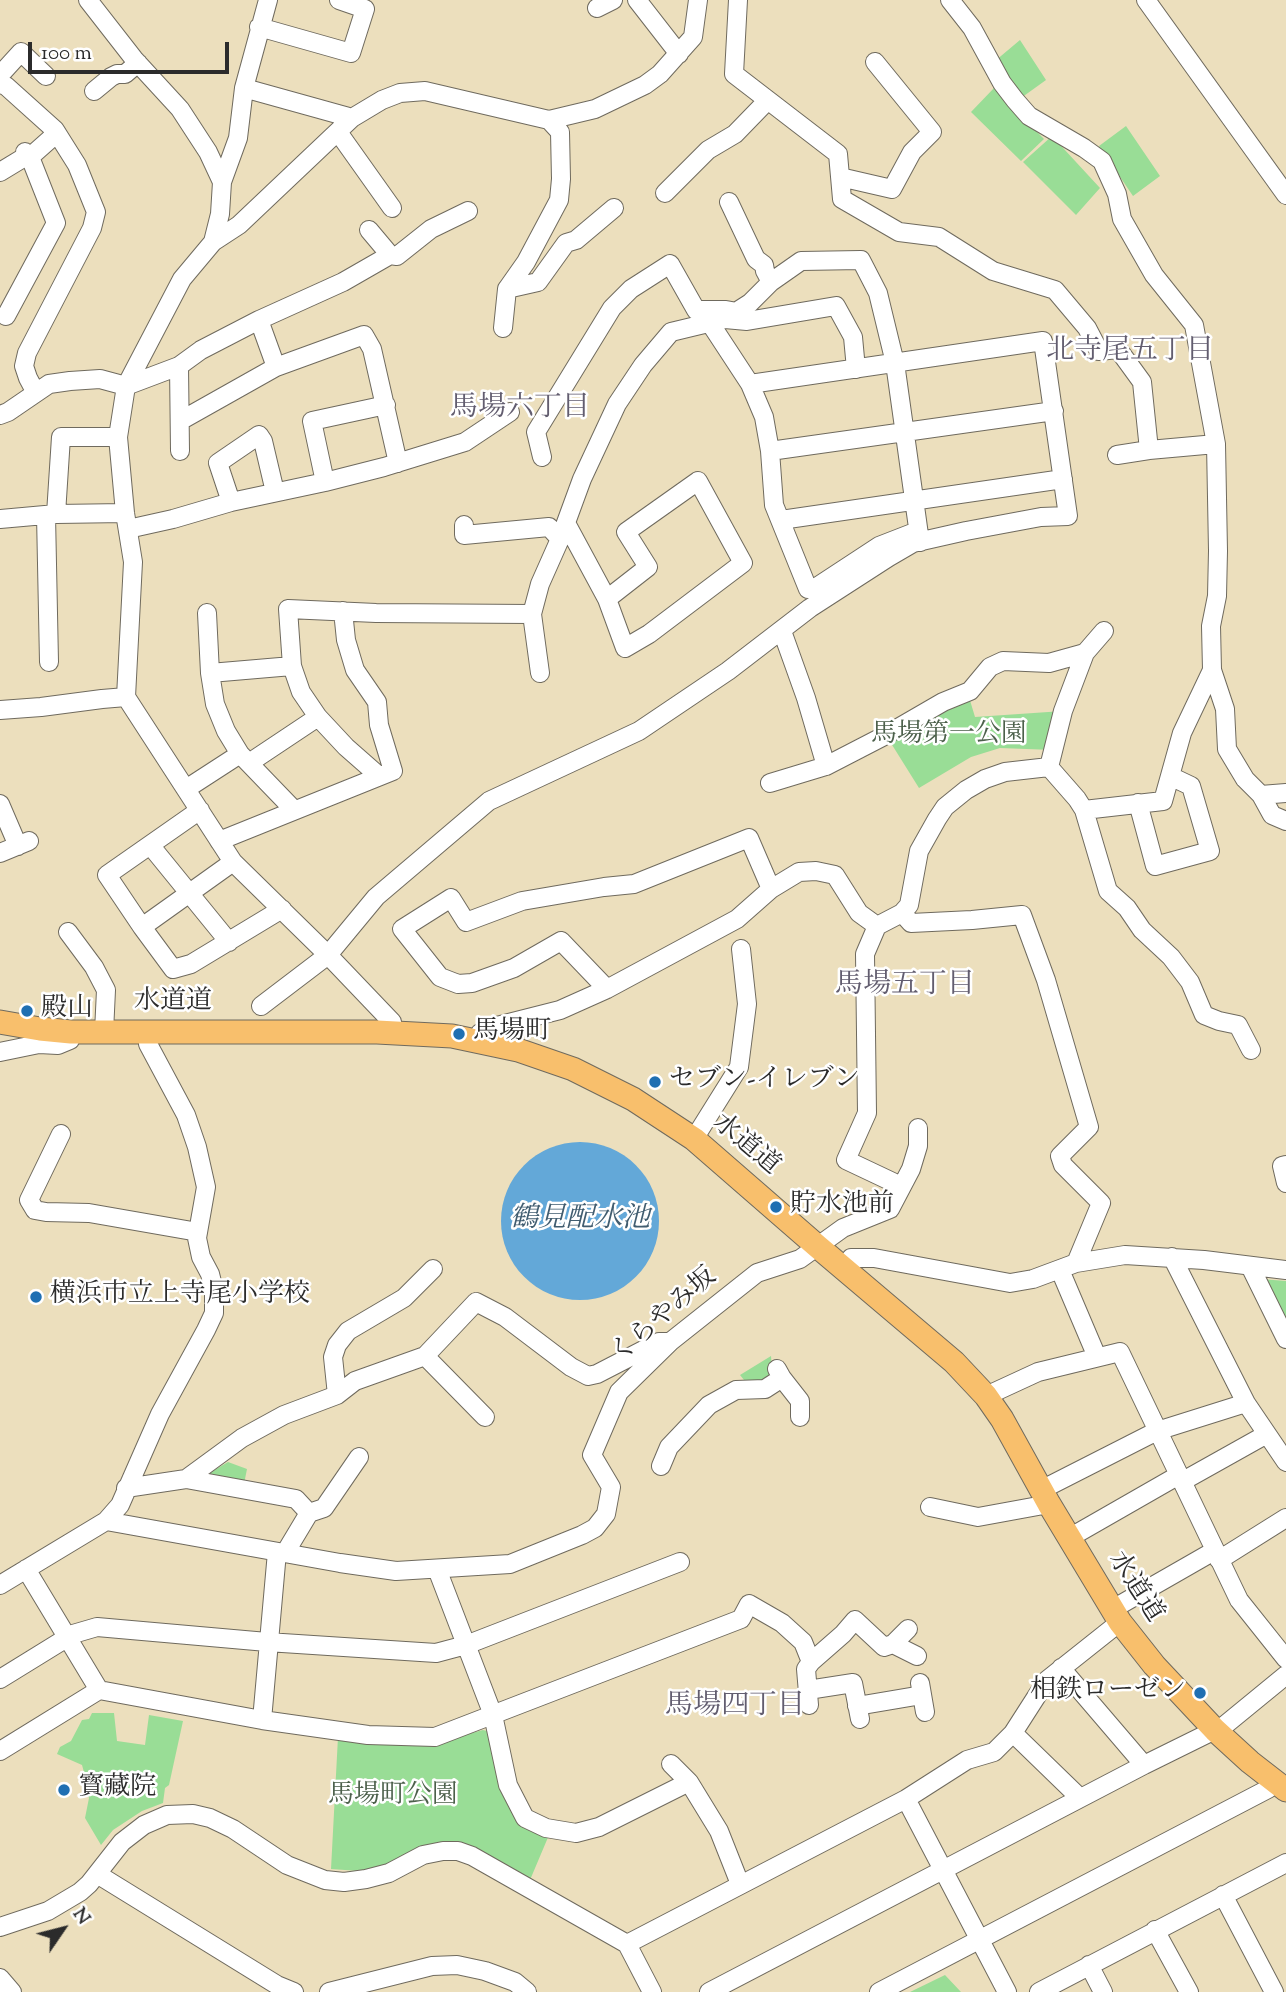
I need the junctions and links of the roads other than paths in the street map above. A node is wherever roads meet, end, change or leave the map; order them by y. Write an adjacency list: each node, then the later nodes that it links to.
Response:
1 (88, 0): 12 (street)
2 (268, 0): 9 (street)
3 (339, 0): 9 (street)
4 (637, 0): 10 (street)
5 (698, 0): 10 (street)
6 (738, 0): 18 (street)
7 (950, 0): 56 (street)
8 (1146, 0): 28 (street)
9 (259, 27): 16 (street)
10 (679, 54): 20 (street)
11 (875, 62): 25 (street)
12 (138, 63): 17 (street); 26 (street)
13 (0, 75): 14 (street)
14 (46, 76)
15 (0, 84): 22 (street)
16 (244, 88): 19 (street); 26 (street)
17 (94, 91)
18 (768, 101): 25 (street); 27 (street)
19 (352, 118): 20 (street); 21 (street)
20 (549, 120): 37 (street)
21 (338, 132): 30 (street); 34 (street)
22 (57, 133): 23 (street); 48 (street)
23 (27, 155): 24 (street); 38 (street)
24 (0, 172)
25 (840, 177): 57 (street)
26 (222, 181): 34 (street)
27 (665, 193)
28 (1286, 195)
29 (729, 202): 36 (street)
30 (391, 208)
31 (614, 208): 37 (street)
32 (468, 211): 35 (street)
33 (369, 230): 35 (street)
34 (213, 242): 47 (street)
35 (390, 255): 40 (street)
36 (771, 282): 39 (street); 42 (street)
37 (507, 289): 41 (street)
38 (6, 316)
39 (724, 318): 45 (street); 46 (street); 61 (street); 73 (street)
40 (259, 320): 43 (street); 44 (street)
41 (503, 328)
42 (895, 363): 45 (street); 50 (street); 54 (street)
43 (179, 366): 47 (street); 53 (street)
44 (275, 367): 49 (street); 53 (street)
45 (856, 369): 46 (street)
46 (750, 384): 59 (street)
47 (126, 386): 48 (street); 55 (street)
48 (36, 393): 52 (street)
49 (386, 405): 62 (street); 64 (street)
50 (1054, 411): 54 (street); 63 (street)
51 (510, 412): 62 (street)
52 (0, 415)
53 (180, 421): 58 (street)
54 (904, 431): 59 (street); 66 (street)
55 (118, 437): 68 (street); 71 (street)
56 (1216, 444): 57 (street); 84 (street)
57 (1149, 450): 60 (street)
58 (180, 451)
59 (770, 451): 70 (street)
60 (1117, 455)
61 (541, 457)
62 (398, 463): 64 (street)
63 (1063, 479): 66 (street); 74 (street)
64 (325, 482): 65 (street)
65 (275, 492): 67 (street); 67 (street)
66 (915, 500): 70 (street); 74 (street)
67 (231, 502): 71 (street)
68 (51, 515): 69 (street); 71 (street); 82 (street)
69 (0, 519)
70 (781, 520): 74 (street)
71 (127, 521): 87 (street)
72 (464, 525): 73 (street)
73 (563, 531): 75 (street); 78 (street)
74 (919, 536): 79 (street)
75 (607, 599): 75 (street)
76 (344, 611): 78 (street); 83 (street); 93 (street)
77 (207, 613): 85 (street)
78 (532, 614): 86 (street)
79 (782, 631): 91 (street); 118 (street)
80 (1104, 631): 81 (street)
81 (1085, 653): 91 (street); 92 (street)
82 (49, 662)
83 (292, 666): 85 (street); 89 (street)
84 (1212, 670): 94 (street); 98 (street)
85 (210, 673): 90 (street)
86 (540, 673)
87 (126, 697): 88 (street); 96 (street)
88 (0, 710)
89 (318, 717): 90 (street); 93 (street)
90 (245, 758): 96 (street); 102 (street)
91 (826, 766): 95 (street)
92 (1049, 767): 103 (street); 112 (street)
93 (379, 776): 102 (street)
94 (1170, 776): 99 (street); 99 (street)
95 (770, 783)
96 (186, 789): 101 (street)
97 (1286, 793): 98 (street)
98 (1261, 794): 104 (street)
99 (1138, 803): 103 (street)
100 (0, 804): 107 (street)
101 (200, 810): 105 (street); 106 (street)
102 (294, 810): 105 (street)
103 (1084, 810): 127 (street)
104 (1286, 821)
105 (219, 841): 108 (street)
106 (150, 845): 110 (street); 114 (street)
107 (0, 853)
108 (233, 862): 110 (street); 111 (street)
109 (771, 889): 113 (street); 119 (street); 119 (street)
110 (190, 893): 114 (street); 116 (street)
111 (282, 909): 116 (street); 118 (street)
112 (902, 913): 113 (street); 139 (street)
113 (877, 926): 134 (street)
114 (142, 927): 116 (street)
115 (68, 932): 123 (street)
116 (229, 942)
117 (741, 949): 131 (street)
118 (328, 955): 120 (street); 125 (street)
119 (607, 989): 126 (street)
120 (261, 1006)
121 (0, 1022): 122 (main road, 水道道)
122 (71, 1032): 123 (main road, 水道道); 128 (street)
123 (104, 1032): 124 (main road, 水道道)
124 (148, 1032): 125 (main road, 水道道); 135 (street)
125 (393, 1033): 126 (main road, 水道道)
126 (477, 1040): 131 (main road, 水道道)
127 (1251, 1050)
128 (0, 1052)
129 (918, 1128): 134 (street, くらやみ坂)
130 (61, 1135): 135 (street)
131 (694, 1139): 136 (main road, 水道道)
132 (1286, 1164): 133 (street)
133 (1286, 1183)
134 (901, 1186): 136 (street, くらやみ坂)
135 (198, 1232): 159 (street)
136 (817, 1246): 140 (main road, 水道道); 144 (street, くらやみ坂)
137 (1172, 1257): 138 (street); 139 (street); 149 (street)
138 (1250, 1266): 142 (street); 143 (street)
139 (1068, 1267): 140 (street); 146 (street)
140 (843, 1268): 148 (main road, 水道道)
141 (433, 1269): 147 (street)
142 (1286, 1269)
143 (1286, 1339)
144 (670, 1342): 145 (street); 170 (street, くらやみ坂)
145 (425, 1356): 147 (street); 150 (street)
146 (1097, 1357): 148 (street); 152 (street)
147 (337, 1395): 158 (street)
148 (986, 1396): 160 (main road, 水道道)
149 (1246, 1403): 152 (street); 153 (street)
150 (485, 1417)
151 (800, 1417): 156 (street)
152 (1157, 1431): 157 (street); 160 (street)
153 (1267, 1434): 155 (street); 157 (street)
154 (359, 1457): 162 (street)
155 (1286, 1462)
156 (661, 1465)
157 (1181, 1478): 165 (street); 167 (street)
158 (186, 1479): 159 (street); 162 (street)
159 (126, 1488): 164 (street)
160 (1045, 1497): 161 (street); 165 (main road, 水道道)
161 (930, 1507)
162 (309, 1513): 166 (street)
163 (1286, 1518): 167 (street)
164 (106, 1521): 166 (street); 169 (street)
165 (1069, 1538): 172 (main road, 水道道)
166 (281, 1552): 170 (street); 175 (street)
167 (1216, 1556): 172 (street); 179 (street)
168 (680, 1562): 177 (street)
169 (26, 1569): 171 (street); 174 (street)
170 (437, 1569): 177 (street)
171 (0, 1585)
172 (1116, 1616): 181 (street); 188 (main road, 水道道)
173 (908, 1629): 176 (street)
174 (68, 1638): 175 (street); 183 (street); 184 (street)
175 (267, 1642): 177 (street); 187 (street)
176 (893, 1644): 178 (street); 180 (street)
177 (466, 1645): 186 (street)
178 (916, 1656)
179 (1286, 1659)
180 (811, 1662): 185 (street); 186 (street)
181 (1061, 1668): 189 (street); 192 (street)
182 (1286, 1675): 188 (street)
183 (0, 1679)
184 (99, 1690): 187 (street); 190 (street)
185 (922, 1697)
186 (493, 1715): 187 (street); 193 (street)
187 (262, 1720)
188 (1215, 1730): 192 (street); 194 (main road, 水道道)
189 (1013, 1733): 195 (street); 196 (street)
190 (0, 1751)
191 (671, 1764): 193 (street)
192 (1144, 1765): 195 (street)
193 (689, 1782): 200 (street)
194 (1281, 1786): 204 (street)
195 (1080, 1798): 198 (street)
196 (906, 1799): 198 (street); 200 (street)
197 (1286, 1863): 201 (street)
198 (943, 1871): 204 (street); 213 (street)
199 (97, 1874): 202 (street); 205 (street); 209 (street)
200 (740, 1884): 205 (street)
201 (1223, 1895): 203 (street); 219 (street)
202 (0, 1927)
203 (1156, 1930): 206 (street); 218 (street)
204 (979, 1941): 214 (street); 215 (street)
205 (627, 1944): 212 (street)
206 (1089, 1965): 216 (street); 217 (street)
207 (0, 1978): 208 (street)
208 (12, 1992)
209 (295, 1992)
210 (328, 1992): 211 (street)
211 (527, 1992)
212 (652, 1992)
213 (709, 1992)
214 (879, 1992)
215 (1007, 1992)
216 (1039, 1992)
217 (1103, 1992)
218 (1189, 1992)
219 (1274, 1992)

